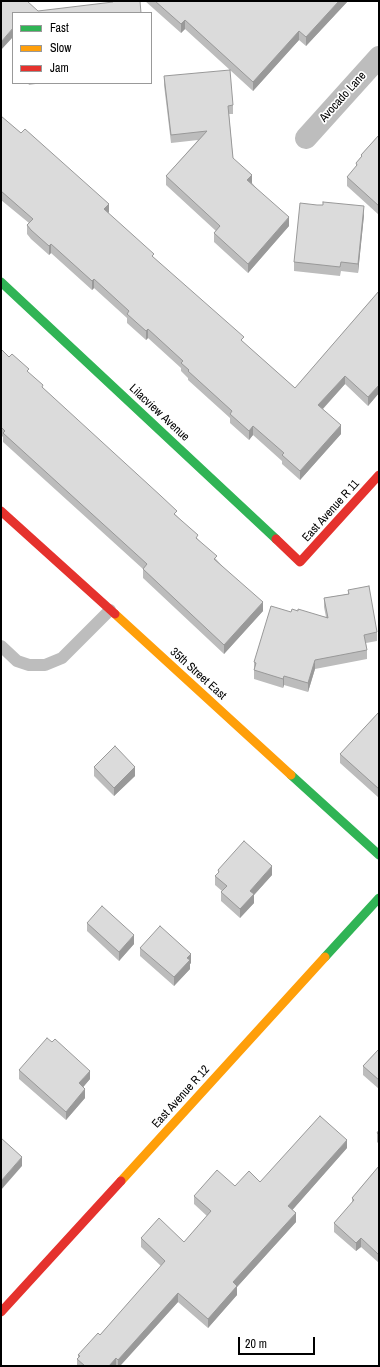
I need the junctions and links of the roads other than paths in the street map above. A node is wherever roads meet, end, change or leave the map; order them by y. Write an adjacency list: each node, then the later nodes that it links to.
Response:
1 (379, 56): 2 (street, Avocado Lane)
2 (306, 138)
3 (1, 282): 6 (street, Lilacview Avenue)
4 (379, 475): 6 (street, East Avenue R 11)
5 (1, 511): 7 (street, 35th Street East)
6 (300, 562)
7 (110, 610): 8 (lane); 9 (street, 35th Street East)
8 (1, 646)
9 (379, 855)
10 (379, 898): 11 (street, East Avenue R 12)
11 (1, 1312)

